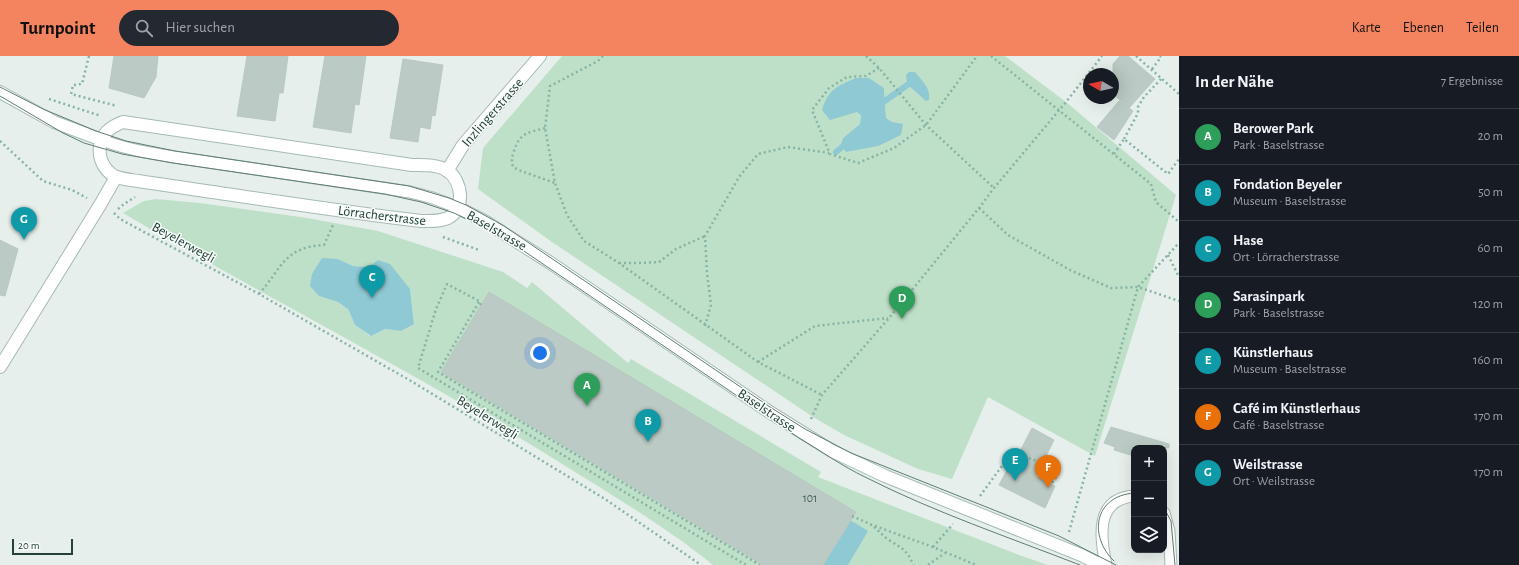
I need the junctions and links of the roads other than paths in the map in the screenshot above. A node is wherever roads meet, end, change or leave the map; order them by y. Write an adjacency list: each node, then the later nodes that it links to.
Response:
1 (540, 56): 4 (main road, Inzlingerstrasse)
2 (0, 92): 3 (main road)
3 (102, 140): 4 (main road); 5 (main road); 6 (lane)
4 (447, 170): 6 (main road)
5 (116, 177): 6 (main road, Lörracherstrasse); 7 (main road)
6 (457, 208): 10 (main road, Baselstrasse)
7 (0, 367)
8 (1131, 497): 11 (lane)
9 (1165, 517): 12 (lane)
10 (1101, 565)
11 (1106, 565)
12 (1171, 565)

